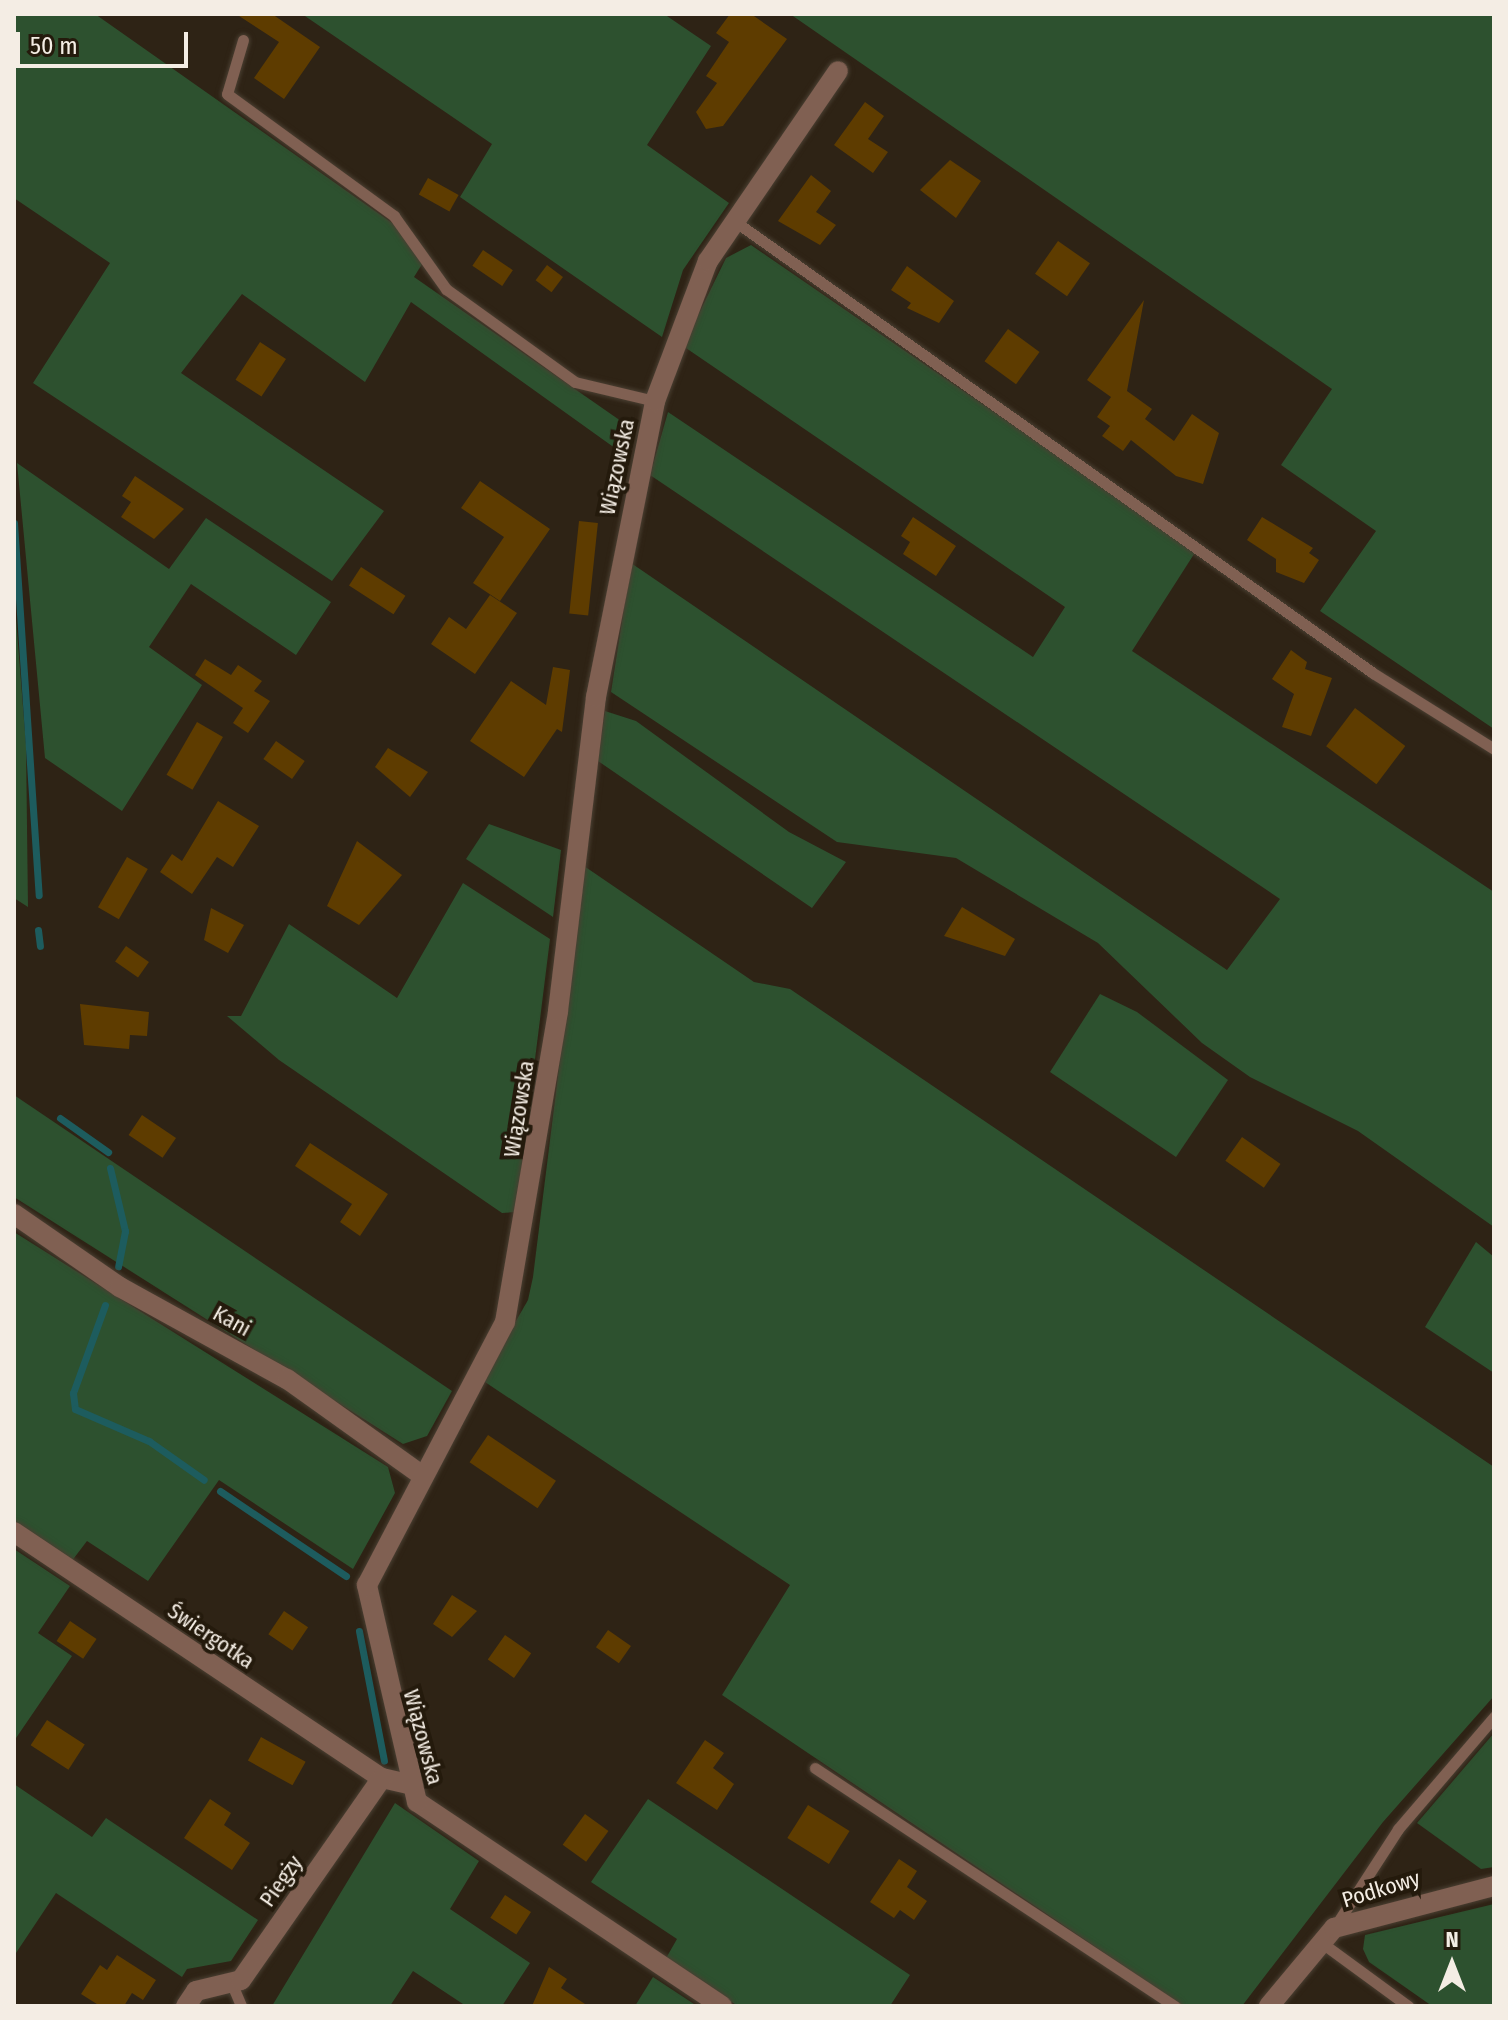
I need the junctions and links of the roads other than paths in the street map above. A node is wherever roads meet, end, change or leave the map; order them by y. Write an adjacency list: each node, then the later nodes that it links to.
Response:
1 (243, 40): 4 (lane)
2 (838, 71): 3 (street, Wiązowska)
3 (733, 220): 4 (street, Wiązowska); 5 (lane)
4 (655, 401): 7 (street, Wiązowska)
5 (1494, 749)
6 (14, 1214): 7 (street, Kani)
7 (423, 1476): 12 (street, Wiązowska)
8 (14, 1532): 11 (street, Świergotka)
9 (1494, 1717): 14 (lane)
10 (815, 1768): 19 (lane)
11 (382, 1778): 12 (street); 15 (street, Piegży)
12 (409, 1784): 18 (street, Wiązowska)
13 (1494, 1886): 14 (street, Podkowy)
14 (1328, 1936): 20 (street); 21 (lane)
15 (231, 1982): 16 (street, Piegży); 17 (lane)
16 (186, 2006)
17 (241, 2006)
18 (722, 2006)
19 (1175, 2006)
20 (1269, 2006)
21 (1408, 2006)

